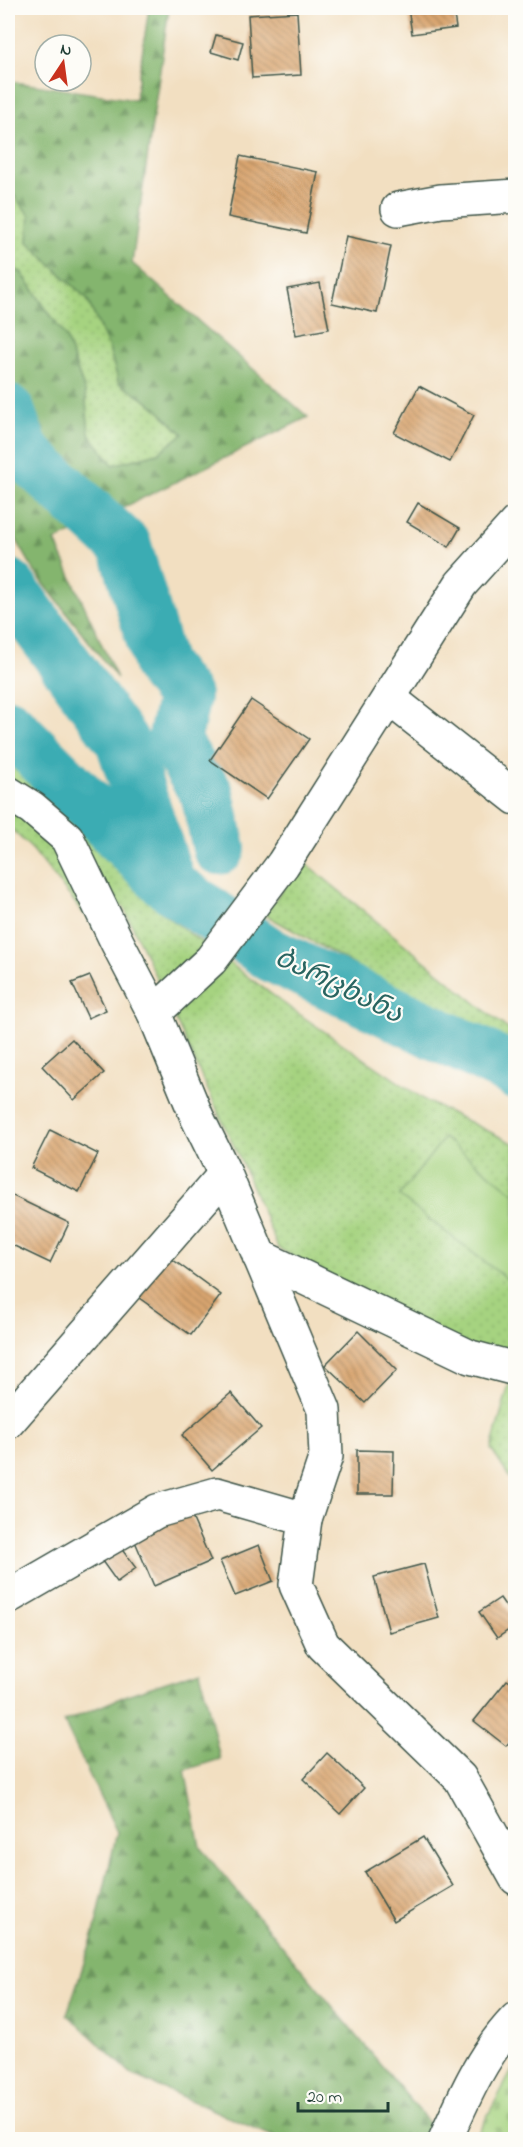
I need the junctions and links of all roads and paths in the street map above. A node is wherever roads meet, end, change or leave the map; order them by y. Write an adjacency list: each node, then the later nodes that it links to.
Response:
1 (516, 196): 2 (street)
2 (398, 209)
3 (516, 523): 4 (street)
4 (389, 698): 6 (street); 7 (street)
5 (8, 793): 7 (street)
6 (516, 798)
7 (154, 1013): 8 (street)
8 (225, 1174): 9 (street); 11 (street)
9 (259, 1256): 10 (street); 12 (street)
10 (516, 1369)
11 (8, 1422)
12 (305, 1519): 13 (street); 14 (street)
13 (8, 1597)
14 (516, 1878)
15 (516, 2019): 16 (street)
16 (445, 2139)

